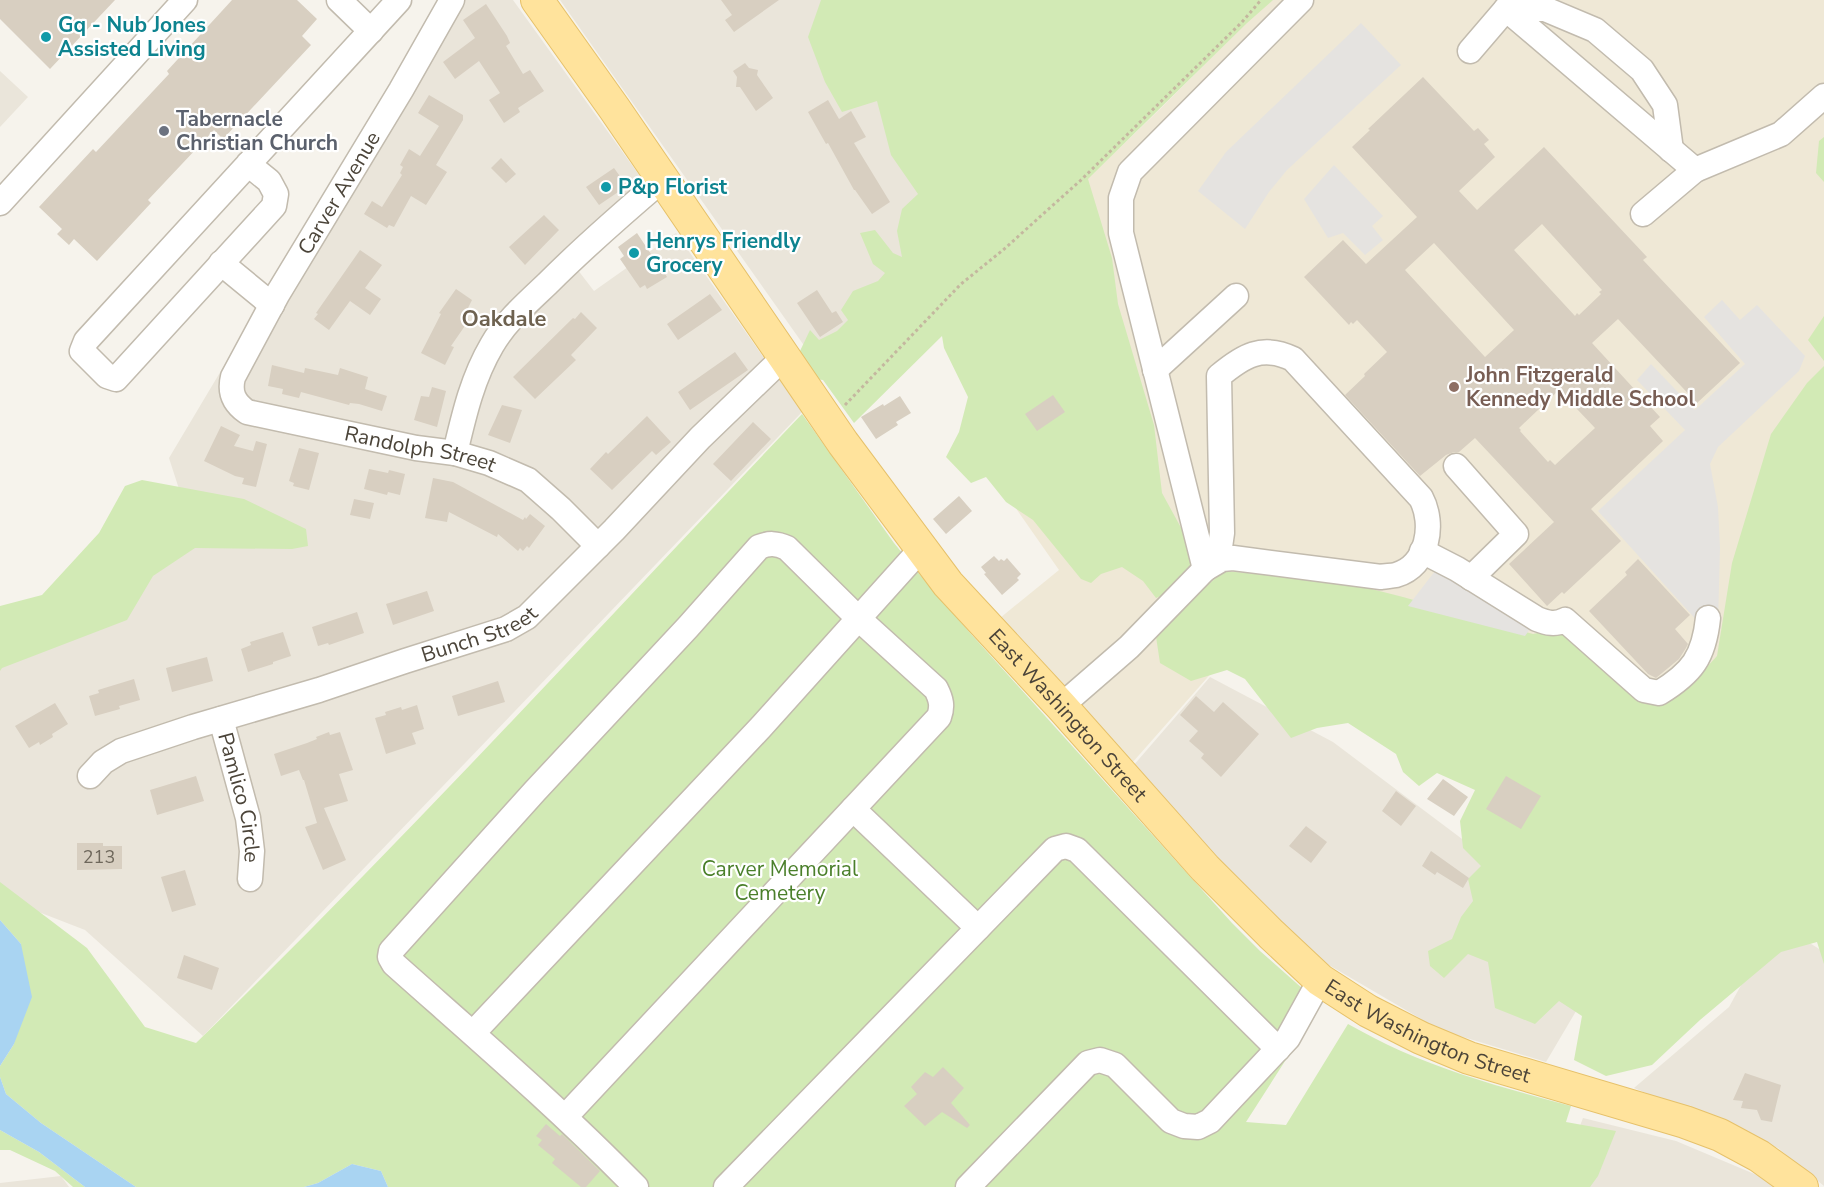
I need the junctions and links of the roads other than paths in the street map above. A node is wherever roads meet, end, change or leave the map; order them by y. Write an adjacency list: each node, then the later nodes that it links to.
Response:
1 (185, 0): 15 (street)
2 (339, 0): 8 (street)
3 (399, 0): 8 (street)
4 (452, 0): 19 (street, Carver Avenue)
5 (537, 0): 14 (main road, East Washington Street)
6 (1301, 0): 21 (street)
7 (1506, 9): 9 (street); 11 (street); 11 (street)
8 (371, 31): 12 (street)
9 (1470, 51)
10 (1824, 96): 13 (street)
11 (1671, 150): 13 (street)
12 (248, 164): 17 (street); 17 (street)
13 (1695, 170): 16 (street)
14 (663, 179): 20 (main road, East Washington Street); 23 (street)
15 (0, 203)
16 (1643, 214)
17 (221, 263): 19 (street)
18 (1236, 296): 21 (street)
19 (272, 304): 22 (street, Carver Avenue)
20 (784, 357): 25 (street, Bunch Street); 26 (main road, East Washington Street)
21 (1155, 370): 28 (street)
22 (231, 388): 23 (street, Randolph Street)
23 (455, 453): 25 (street, Randolph Street)
24 (1456, 466): 29 (street)
25 (598, 546): 33 (street, Bunch Street)
26 (921, 549): 31 (street); 32 (main road, East Washington Street)
27 (1422, 551): 28 (street); 28 (street); 29 (street)
28 (1205, 568): 32 (street)
29 (1471, 578): 30 (street)
30 (1708, 618)
31 (860, 620): 35 (street); 39 (street); 39 (street)
32 (1061, 706): 38 (main road, East Washington Street)
33 (221, 718): 34 (street, Bunch Street); 36 (street, Pamlico Circle)
34 (90, 776)
35 (853, 809): 37 (street); 41 (street)
36 (250, 879)
37 (978, 927): 40 (street); 43 (street)
38 (1320, 980): 40 (street); 45 (main road, East Washington Street)
39 (473, 1033): 41 (street)
40 (1278, 1049): 44 (street)
41 (565, 1117): 42 (street)
42 (636, 1187)
43 (726, 1187)
44 (968, 1187)
45 (1802, 1187)

